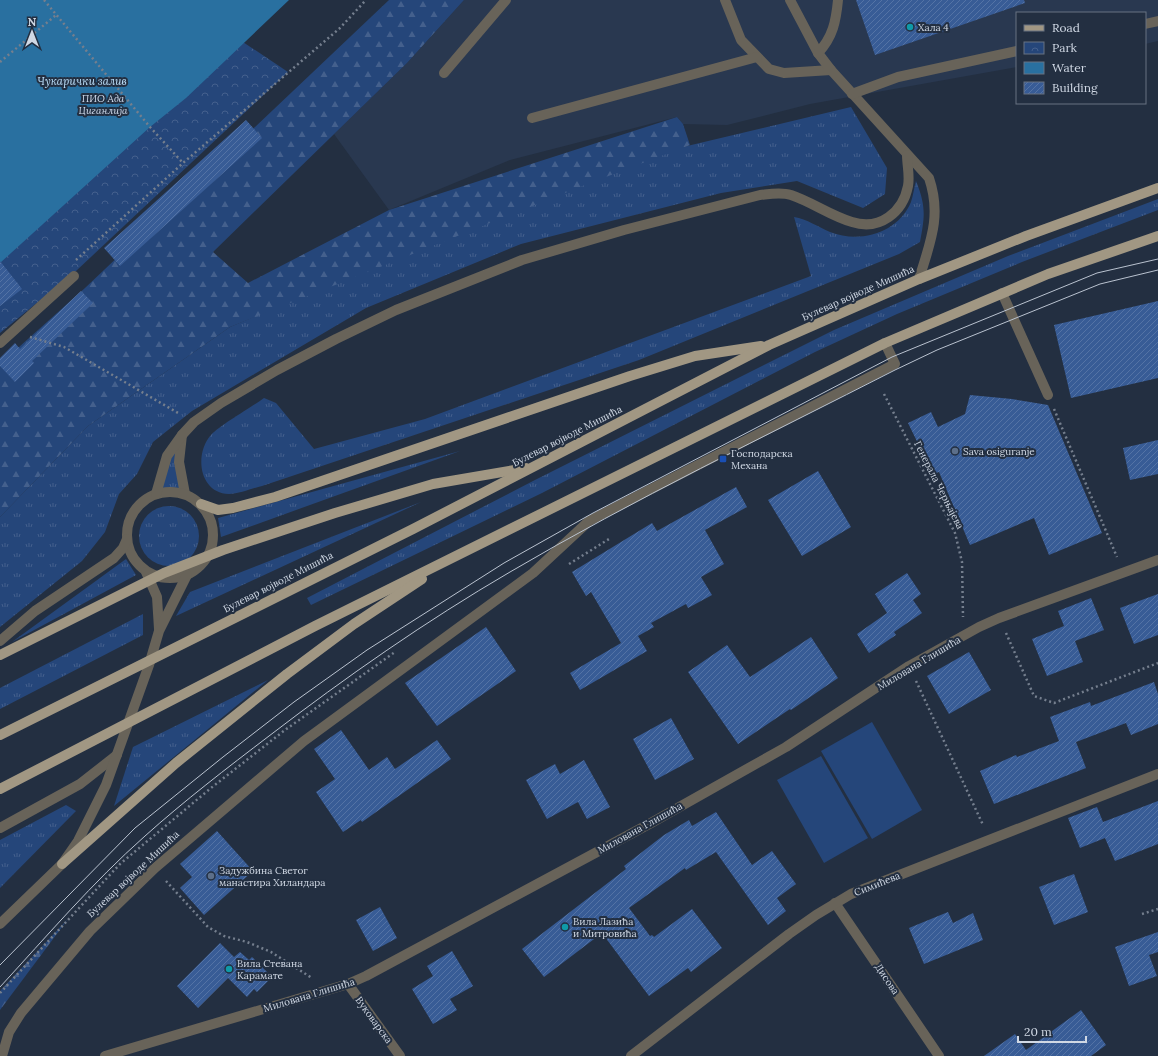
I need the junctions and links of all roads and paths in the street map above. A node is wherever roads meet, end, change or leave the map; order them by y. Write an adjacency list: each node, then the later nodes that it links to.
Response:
1 (44, 0): 7 (path)
2 (366, 0): 19 (path)
3 (506, 0): 15 (street)
4 (725, 0): 12 (street)
5 (790, 0): 11 (street)
6 (838, 0): 11 (street)
7 (56, 15): 13 (path); 19 (path)
8 (1158, 21): 9 (street)
9 (1146, 24)
10 (1016, 52): 16 (street)
11 (818, 53): 14 (street)
12 (758, 57): 14 (street); 17 (street)
13 (0, 62)
14 (831, 70): 16 (street)
15 (444, 73)
16 (852, 94): 18 (street)
17 (532, 118)
18 (907, 155): 24 (street); 33 (street)
19 (183, 163): 22 (path)
20 (1158, 188): 24 (main road, Булевар војводе Мишића)
21 (1158, 236): 25 (main road)
22 (71, 265)
23 (74, 276): 26 (street)
24 (919, 279): 29 (main road, Булевар војводе Мишића)
25 (1002, 293): 27 (main road); 31 (street)
26 (12, 332): 28 (street); 33 (path)
27 (884, 342): 41 (main road); 59 (street, Булевар војводе Мишића)
28 (0, 343)
29 (769, 345): 35 (main road, Булевар војводе Мишића); 38 (main road)
30 (884, 394): 47 (path, Генерала Черњајева)
31 (1048, 395)
32 (1056, 416): 40 (path)
33 (194, 422): 34 (street)
34 (182, 435): 36 (street); 37 (street)
35 (535, 466): 49 (main road); 52 (main road, Булевар војводе Мишића)
36 (156, 494): 37 (street); 39 (street)
37 (185, 494): 38 (street)
38 (201, 504): 44 (street)
39 (127, 539): 43 (street); 48 (street)
40 (1110, 542)
41 (464, 552): 55 (main road); 58 (main road)
42 (1158, 560): 45 (street, Милована Глишића)
43 (145, 570): 44 (street); 46 (street)
44 (187, 575): 46 (street)
45 (999, 618): 47 (street, Милована Глишића); 50 (path)
46 (159, 631): 53 (street)
47 (964, 636): 51 (street, Милована Глишића)
48 (0, 641)
49 (0, 655)
50 (1158, 662)
51 (909, 666): 57 (path); 65 (street, Милована Глишића)
52 (0, 735)
53 (118, 754): 56 (street); 58 (street)
54 (1158, 774): 57 (street, Симићева)
55 (0, 789)
56 (0, 828)
57 (990, 840): 60 (street, Симићева)
58 (62, 864): 63 (street)
59 (155, 868): 64 (path); 66 (street, Булевар војводе Мишића)
60 (835, 903): 69 (street, Симићева); 70 (street, Дисова)
61 (1158, 909): 62 (path)
62 (1142, 914)
63 (0, 924)
64 (292, 964)
65 (348, 984): 67 (street, Милована Глишића); 68 (street, Вуковарска)
66 (2, 1056)
67 (105, 1056)
68 (400, 1056)
69 (631, 1056)
70 (939, 1056)

